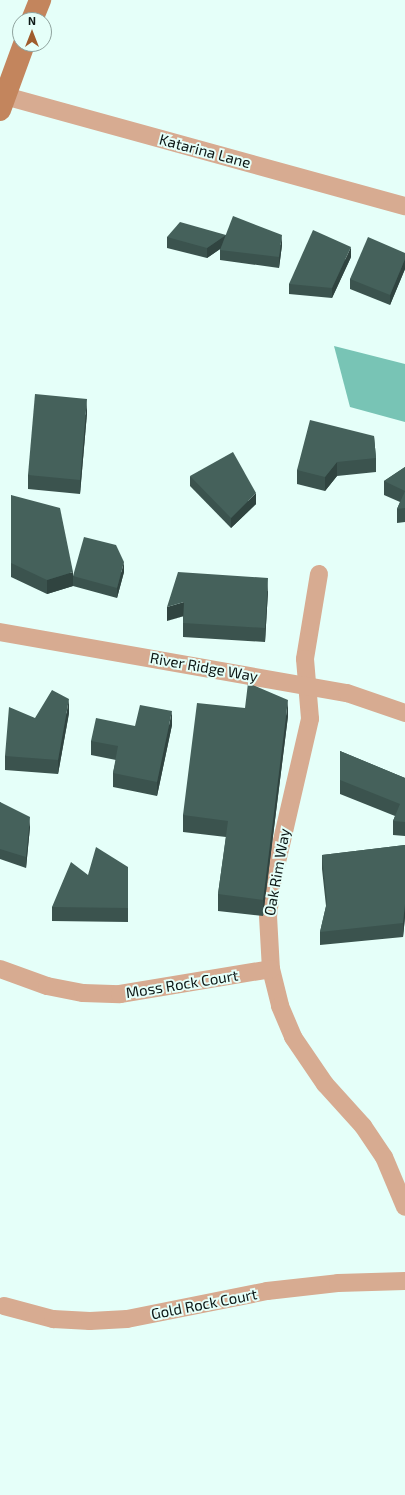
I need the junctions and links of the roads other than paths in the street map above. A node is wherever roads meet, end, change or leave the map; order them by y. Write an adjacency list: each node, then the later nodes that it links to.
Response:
1 (40, 0): 2 (main road)
2 (35, 12)
3 (21, 52): 4 (main road)
4 (2, 103): 5 (street, Katarina Lane)
5 (405, 206)
6 (319, 574): 8 (street, Oak Rim Way)
7 (0, 632): 8 (street, River Ridge Way)
8 (307, 685): 9 (street, River Ridge Way); 11 (street, Oak Rim Way)
9 (405, 713)
10 (0, 969): 11 (street, Moss Rock Court)
11 (271, 969): 12 (street, Oak Rim Way)
12 (405, 1207)
13 (405, 1281): 14 (street, Gold Rock Court)
14 (4, 1306)

